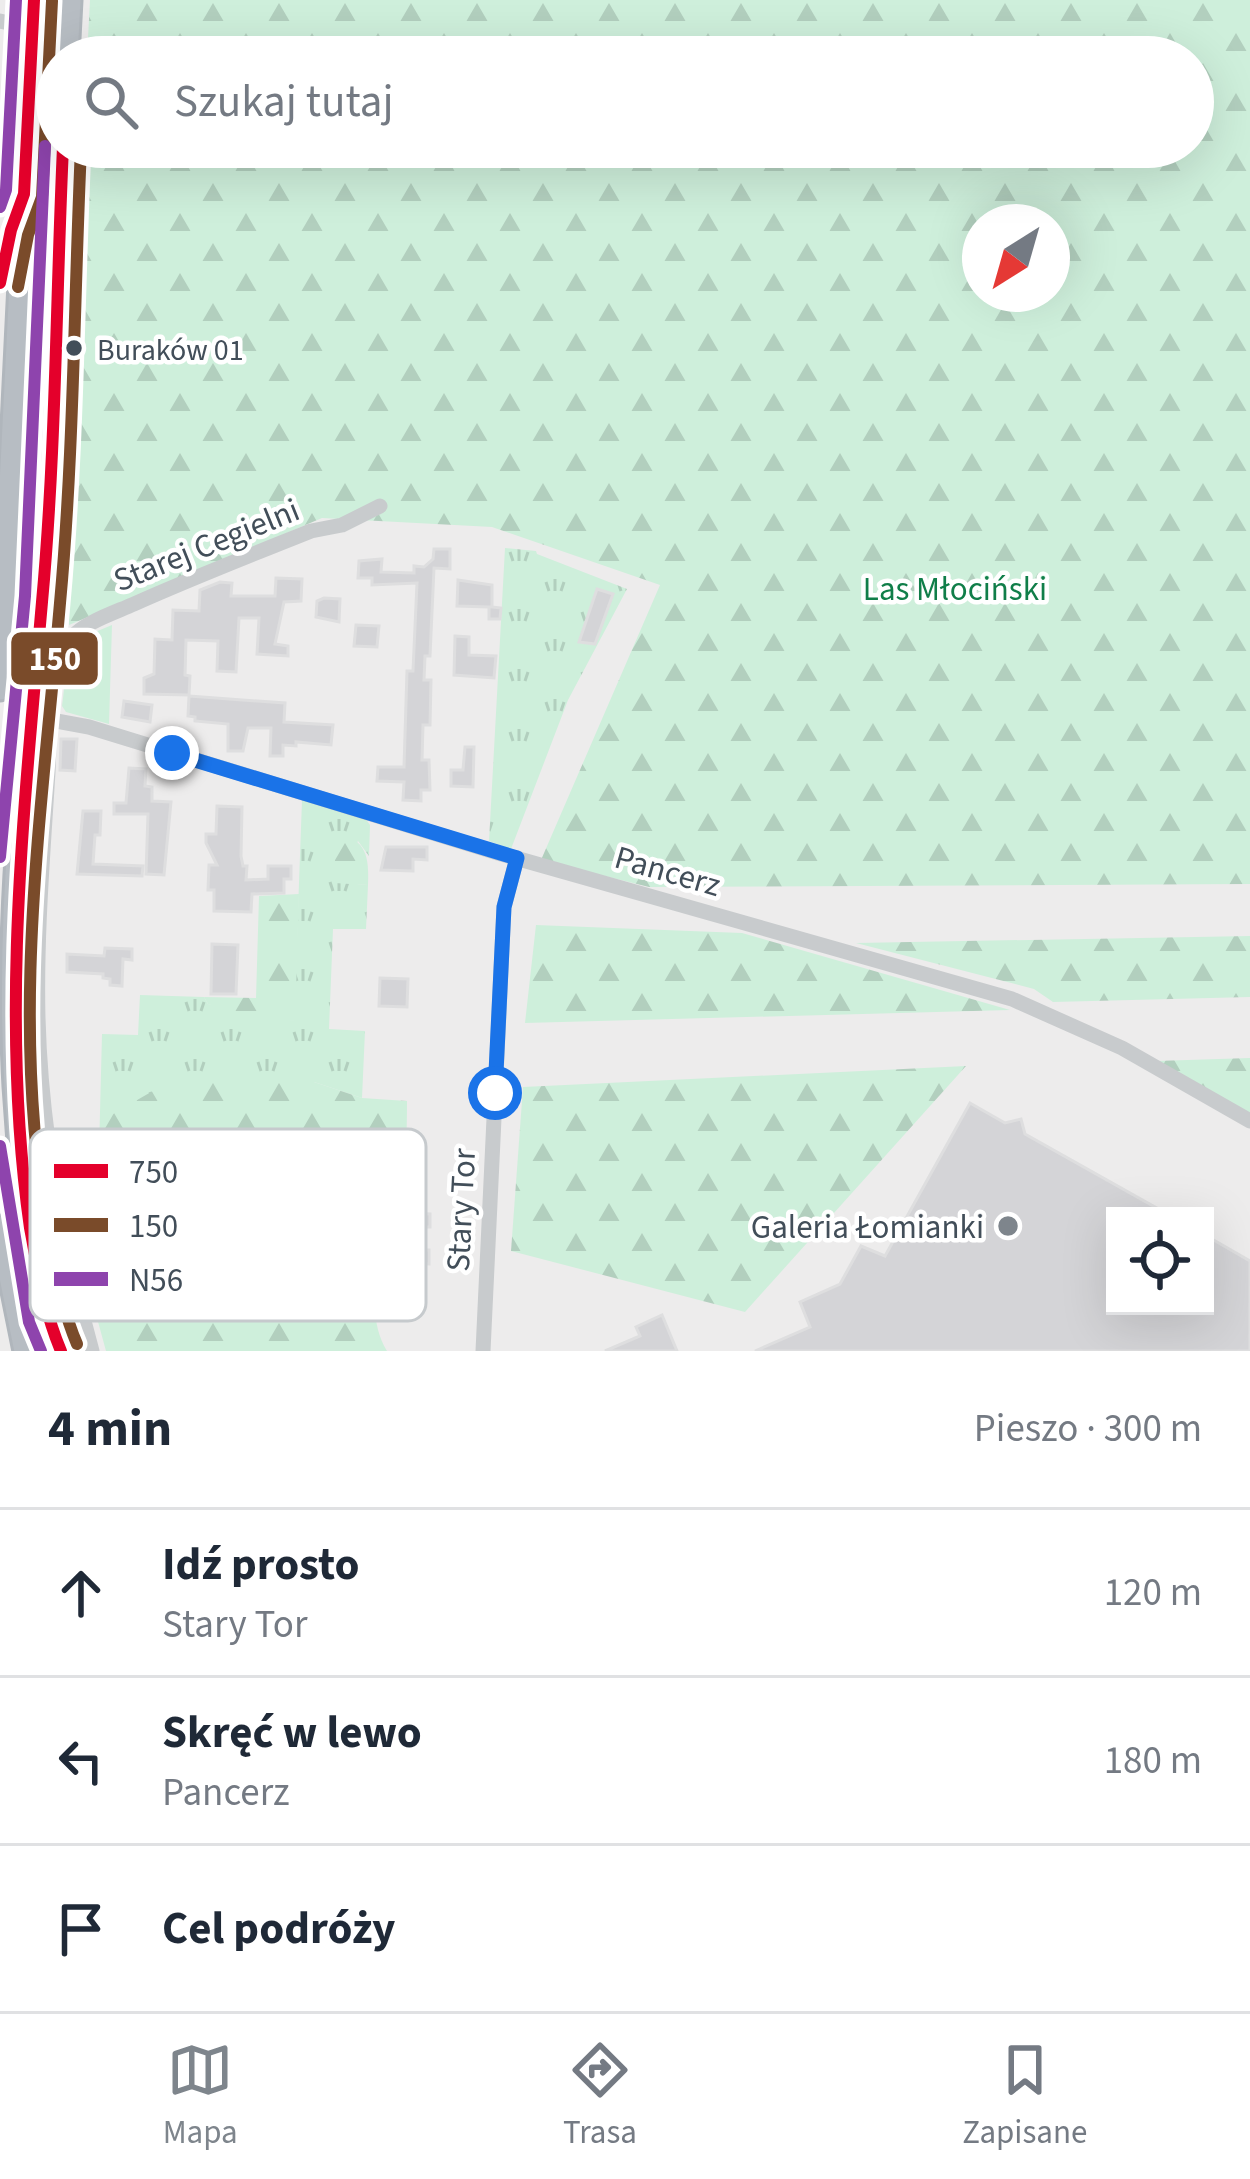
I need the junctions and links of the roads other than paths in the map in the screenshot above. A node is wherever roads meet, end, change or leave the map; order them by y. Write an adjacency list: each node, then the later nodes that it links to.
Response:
1 (34, 0): 4 (highway)
2 (70, 4): 4 (street); 6 (highway)
3 (0, 21): 4 (street)
4 (32, 28): 5 (street); 8 (highway)
5 (41, 36)
6 (66, 36)
7 (62, 168): 18 (highway)
8 (24, 194): 9 (street); 11 (highway)
9 (0, 283)
10 (380, 506): 13 (street, Starej Cegielni)
11 (2, 658): 12 (highway)
12 (0, 689)
13 (51, 720): 14 (street, Pancerz); 16 (street, Starej Cegielni)
14 (517, 858): 15 (street, Pancerz); 24 (street, Stary Tor)
15 (1250, 1121)
16 (48, 1129)
17 (0, 1227): 21 (highway)
18 (30, 1227)
19 (47, 1321): 22 (highway)
20 (84, 1321): 23 (street, Starej Cegielni)
21 (26, 1351)
22 (58, 1351)
23 (92, 1351)
24 (483, 1351)

